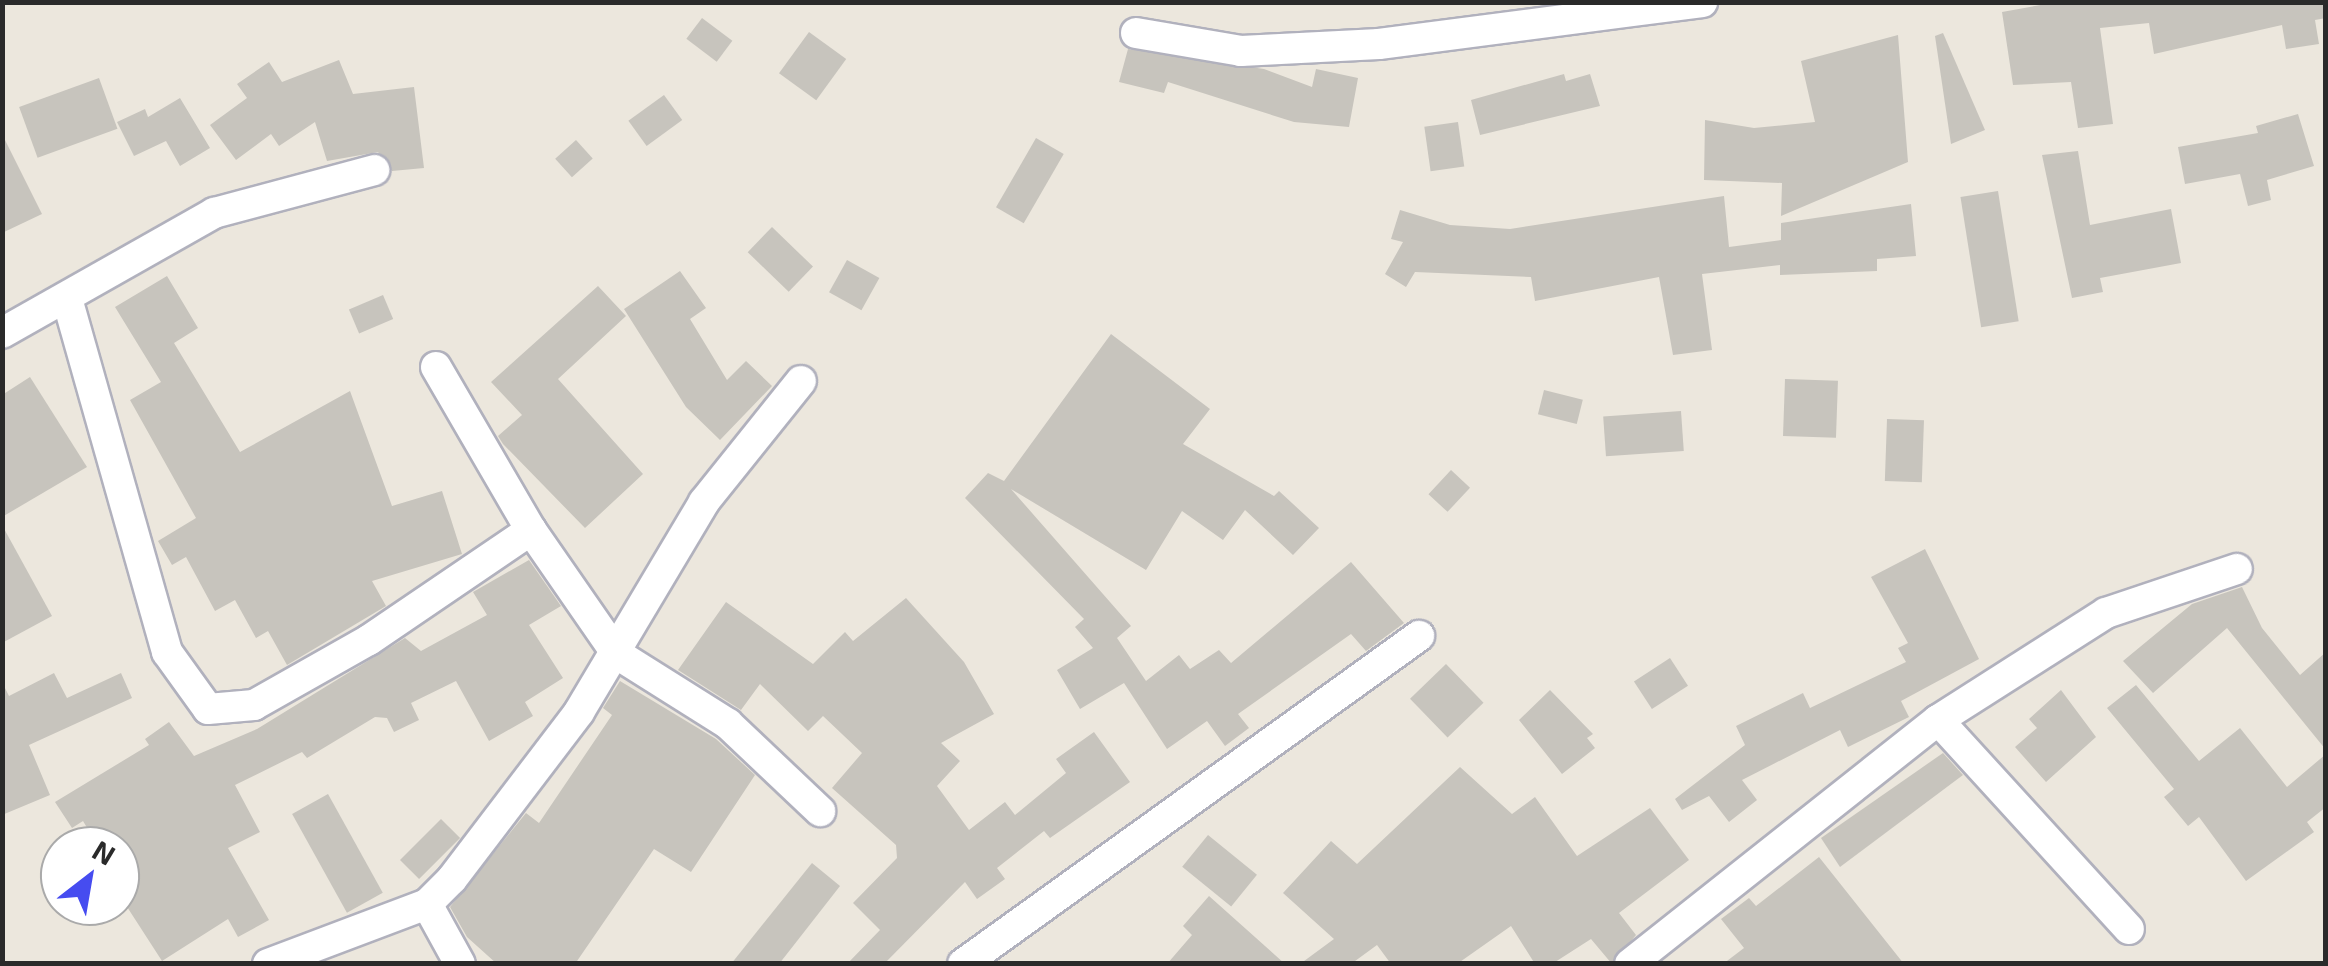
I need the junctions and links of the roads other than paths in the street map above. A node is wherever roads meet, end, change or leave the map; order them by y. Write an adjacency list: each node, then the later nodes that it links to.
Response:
1 (1702, 2): 2 (street)
2 (1136, 34)
3 (374, 170): 4 (street)
4 (68, 302): 5 (street); 8 (street)
5 (2, 333)
6 (436, 367): 8 (street)
7 (801, 380): 11 (street)
8 (532, 530): 11 (street)
9 (2237, 569): 12 (street)
10 (1419, 636): 19 (street)
11 (617, 654): 13 (street); 14 (street)
12 (1938, 720): 15 (street); 16 (street)
13 (820, 811)
14 (427, 904): 17 (street); 18 (street)
15 (2129, 930)
16 (1647, 959)
17 (268, 964)
18 (460, 964)
19 (963, 964)

